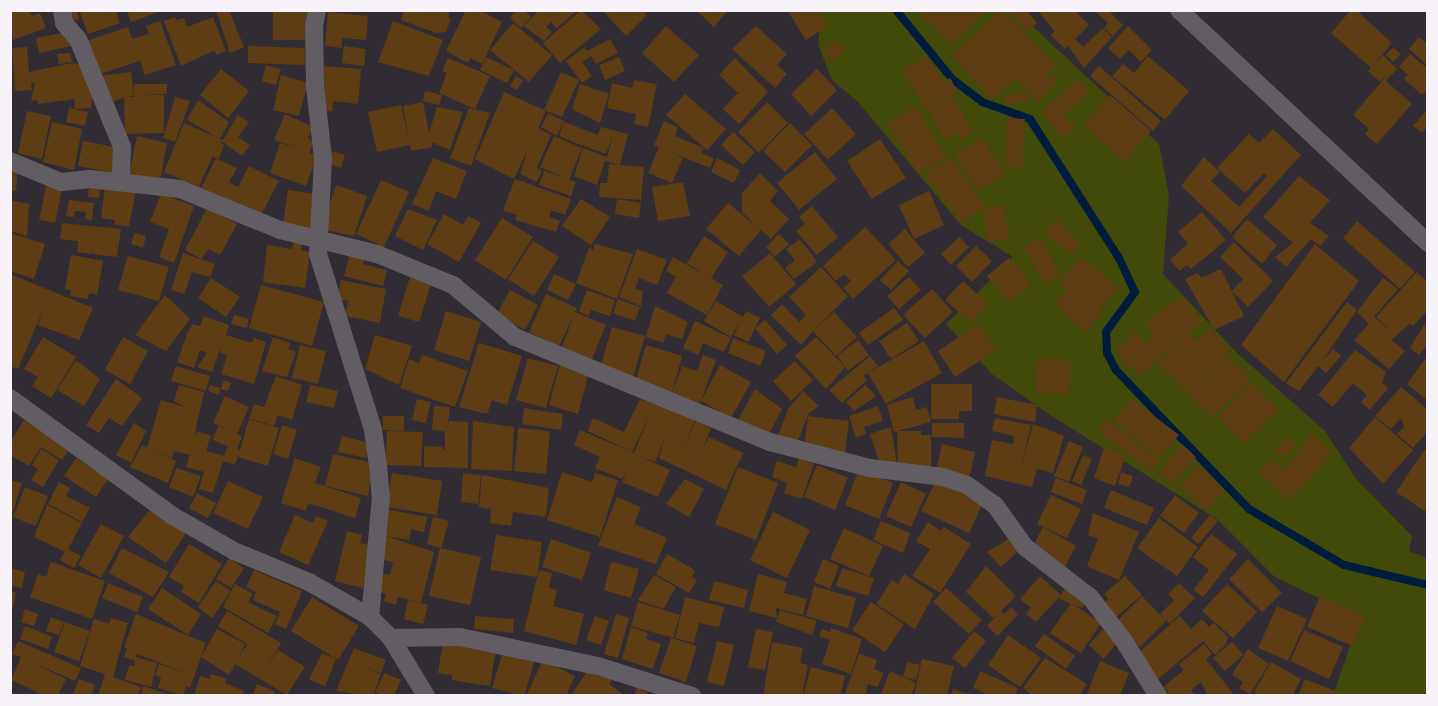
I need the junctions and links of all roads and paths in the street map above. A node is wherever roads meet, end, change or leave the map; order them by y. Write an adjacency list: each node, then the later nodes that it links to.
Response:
1 (62, 10): 5 (street)
2 (317, 10): 6 (street)
3 (1179, 10): 7 (street)
4 (10, 161): 5 (street)
5 (121, 181): 6 (street)
6 (316, 237): 9 (street); 13 (street)
7 (1428, 243)
8 (10, 398): 9 (street)
9 (370, 617): 10 (street)
10 (391, 638): 11 (street); 12 (street)
11 (426, 696)
12 (692, 696)
13 (1158, 696)

